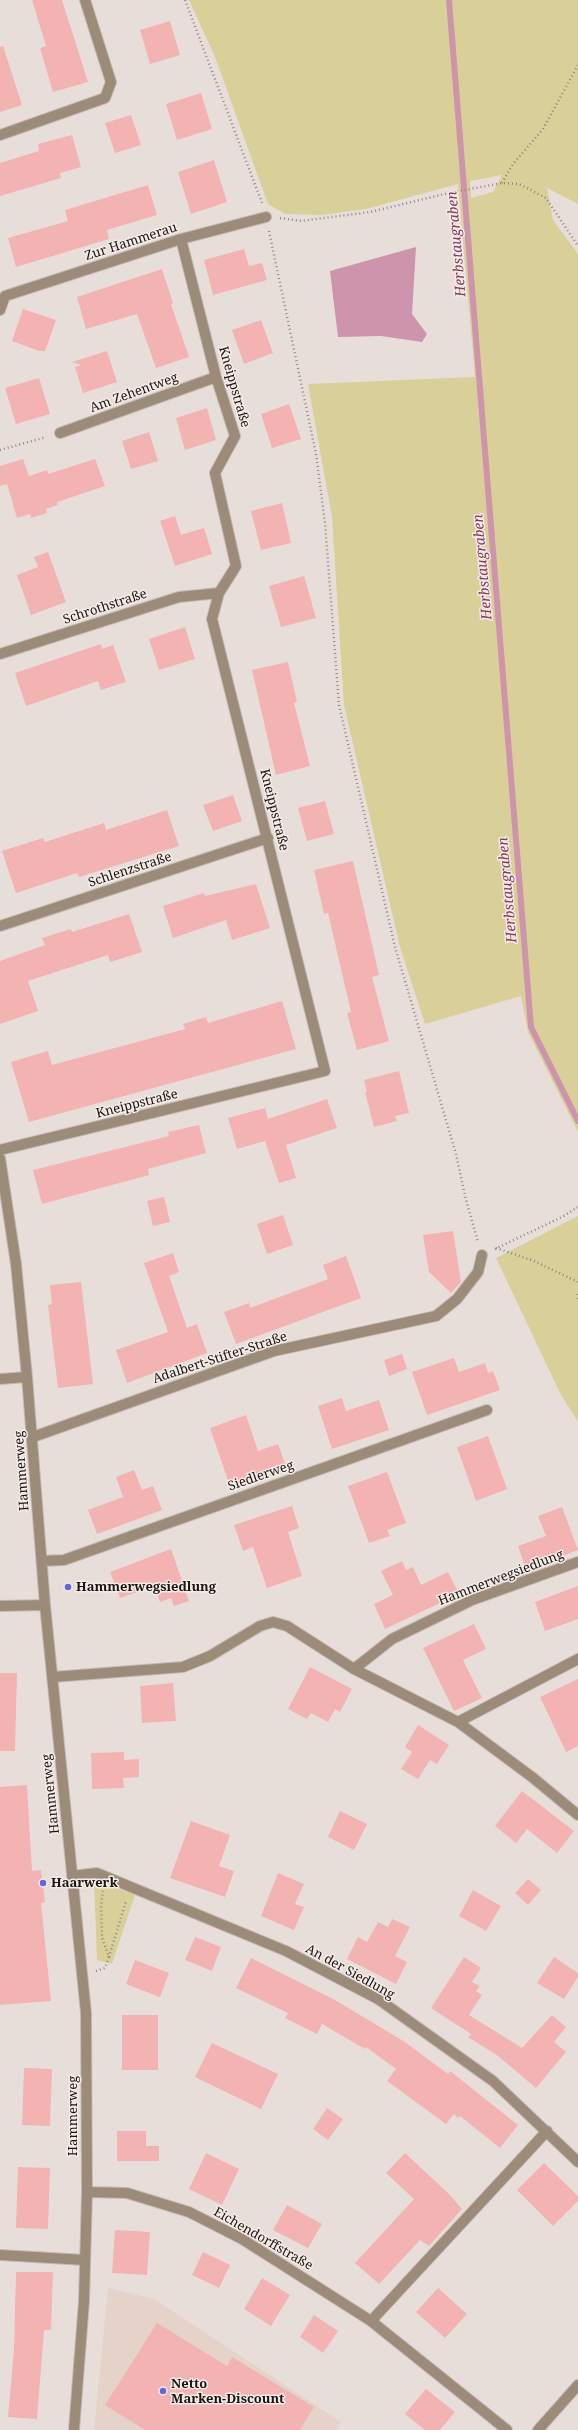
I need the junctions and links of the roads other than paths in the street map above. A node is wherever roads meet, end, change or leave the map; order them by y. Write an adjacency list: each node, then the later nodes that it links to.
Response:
1 (85, 0): 2 (street)
2 (0, 135)
3 (266, 217): 4 (street, Zur Hammerau)
4 (180, 239): 5 (street, Zur Hammerau); 7 (street, Kneippstraße)
5 (2, 294): 6 (street)
6 (0, 310)
7 (216, 377): 8 (street, Am Zehentweg); 9 (street, Kneippstraße)
8 (60, 434)
9 (219, 593): 10 (street, Schrothstraße); 11 (street, Kneippstraße)
10 (0, 654)
11 (268, 838): 12 (street, Schlenzstraße); 13 (street, Kneippstraße)
12 (0, 926)
13 (0, 1150)
14 (0, 1158): 16 (street, Hammerweg)
15 (482, 1254): 19 (street, Adalbert-Stifter-Straße)
16 (27, 1377): 17 (street); 19 (street, Hammerweg)
17 (0, 1379)
18 (487, 1410): 20 (street, Siedlerweg)
19 (33, 1437): 20 (street, Hammerweg)
20 (42, 1561): 22 (street, Hammerweg)
21 (578, 1562): 25 (street, Hammerwegsiedlung)
22 (45, 1604): 23 (street); 26 (street, Hammerweg)
23 (0, 1606)
24 (578, 1658): 27 (street)
25 (354, 1669): 26 (street); 27 (street)
26 (53, 1677): 29 (street, Hammerweg)
27 (458, 1722): 28 (street)
28 (578, 1815)
29 (72, 1876): 30 (street, An der Siedlung); 32 (street, Hammerweg)
30 (547, 2131): 31 (street, An der Siedlung); 35 (street)
31 (578, 2162)
32 (87, 2192): 34 (street, Hammerweg); 35 (street, Eichendorffstraße)
33 (0, 2255): 34 (street)
34 (85, 2260): 37 (street, Hammerweg)
35 (371, 2321): 38 (street, Eichendorffstraße)
36 (578, 2385): 39 (street)
37 (74, 2430)
38 (507, 2430)
39 (538, 2430)

